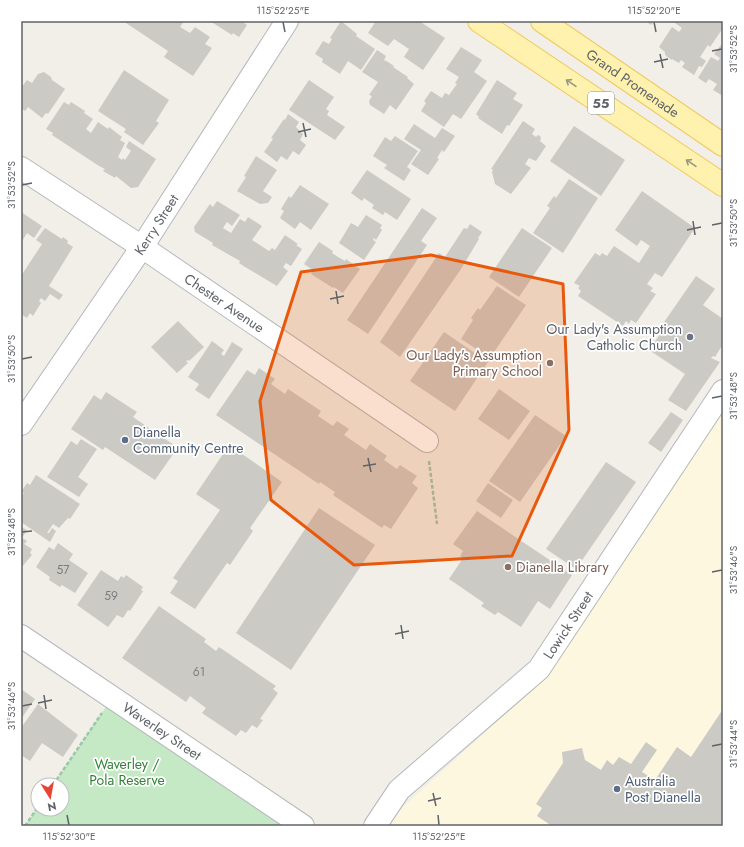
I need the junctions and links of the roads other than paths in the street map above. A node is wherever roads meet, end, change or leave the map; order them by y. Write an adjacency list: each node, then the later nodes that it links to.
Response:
1 (287, 21): 7 (street, Kerry Street)
2 (479, 21): 6 (main road, 55, one-way to 2)
3 (542, 21): 4 (main road, Grand Promenade / 55)
4 (723, 146)
5 (21, 168): 7 (street, Chester Avenue)
6 (723, 185)
7 (142, 247): 9 (street, Kerry Street); 10 (street, Chester Avenue)
8 (723, 391): 13 (street, Lowick Street)
9 (21, 424)
10 (427, 440)
11 (21, 636): 12 (street, Waverley Street)
12 (303, 826)
13 (375, 826)

